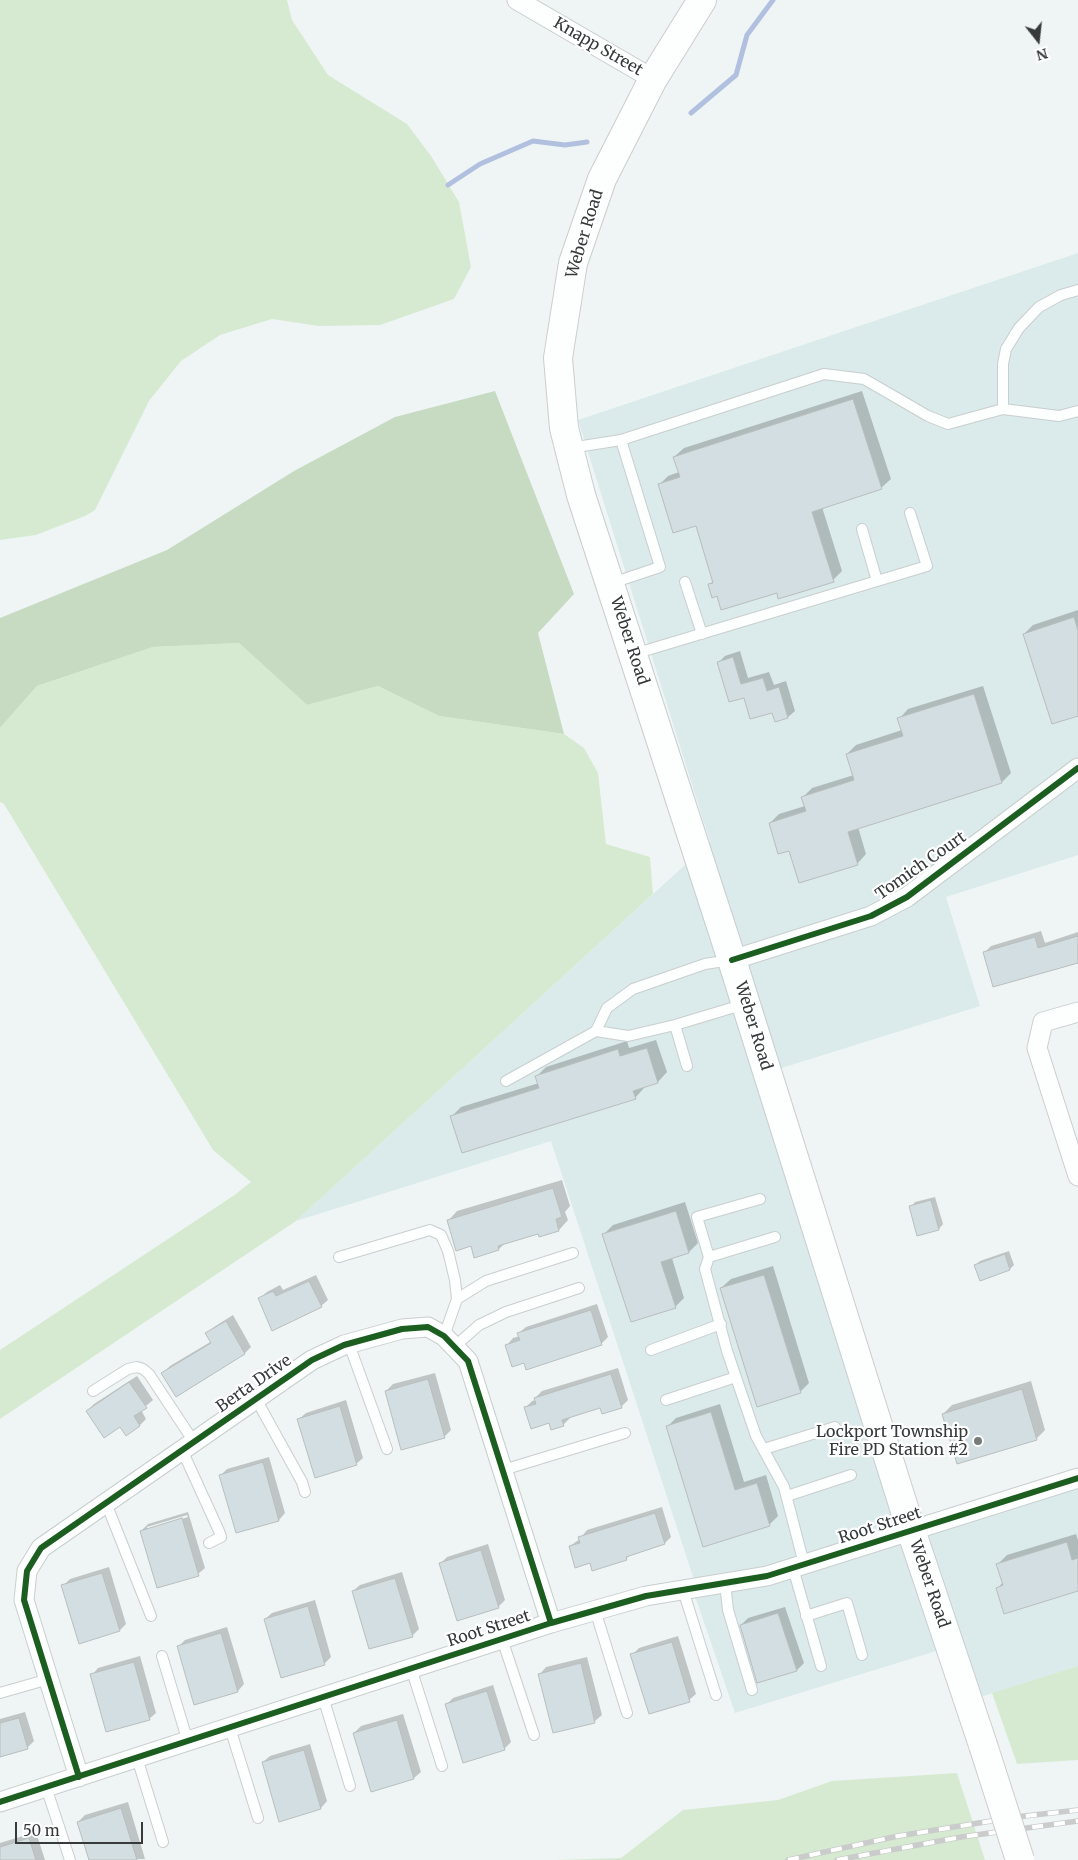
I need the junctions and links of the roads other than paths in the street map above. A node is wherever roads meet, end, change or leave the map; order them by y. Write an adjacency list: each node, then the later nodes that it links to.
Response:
1 (516, 0): 3 (street, Knapp Street)
2 (702, 0): 3 (main road, Weber Road)
3 (653, 79): 8 (main road, Weber Road)
4 (1078, 290): 5 (lane)
5 (1003, 409): 6 (lane); 7 (lane)
6 (1078, 411)
7 (621, 440): 8 (lane); 13 (lane)
8 (569, 448): 13 (main road, Weber Road)
9 (910, 513): 11 (lane)
10 (862, 529): 11 (lane)
11 (877, 581): 14 (lane)
12 (685, 582): 14 (lane)
13 (610, 583): 15 (main road, Weber Road)
14 (702, 634): 15 (lane)
15 (633, 654): 17 (main road, Weber Road)
16 (1078, 768): 17 (street, Tomich Court)
17 (732, 960): 18 (main road, Weber Road); 21 (lane)
18 (746, 1004): 20 (lane); 51 (main road, Weber Road)
19 (1078, 1012): 24 (street)
20 (675, 1025): 21 (lane); 22 (lane)
21 (596, 1031): 23 (lane)
22 (687, 1066)
23 (506, 1081)
24 (1078, 1176)
25 (760, 1199): 28 (lane)
26 (775, 1237): 28 (lane)
27 (573, 1253): 31 (lane)
28 (709, 1257): 32 (lane)
29 (339, 1258): 31 (lane)
30 (579, 1288): 33 (lane)
31 (457, 1299): 33 (lane)
32 (721, 1324): 35 (lane); 36 (lane)
33 (449, 1341): 34 (street, Berta Drive); 45 (street)
34 (349, 1344): 38 (street, Berta Drive); 44 (lane)
35 (650, 1350)
36 (736, 1377): 39 (lane); 43 (lane)
37 (93, 1391): 42 (lane)
38 (256, 1399): 42 (street, Berta Drive); 48 (lane)
39 (666, 1400)
40 (835, 1427): 43 (lane)
41 (626, 1433): 45 (lane)
42 (188, 1446): 50 (street, Berta Drive); 52 (lane)
43 (764, 1449): 49 (lane)
44 (387, 1450)
45 (503, 1470): 59 (street)
46 (852, 1475): 49 (lane)
47 (1078, 1478): 51 (street, Root Street)
48 (305, 1492)
49 (787, 1496): 53 (lane)
50 (106, 1503): 57 (lane); 65 (street, Berta Drive)
51 (911, 1530): 53 (street, Root Street); 83 (main road, Weber Road, bridge)
52 (208, 1543)
53 (799, 1566): 54 (street, Root Street); 58 (lane)
54 (725, 1583): 55 (street, Root Street); 66 (lane)
55 (683, 1590): 56 (street, Root Street); 68 (lane)
56 (595, 1610): 59 (street, Root Street); 70 (lane)
57 (151, 1616)
58 (806, 1616): 61 (lane); 63 (lane)
59 (551, 1623): 60 (street, Root Street)
60 (502, 1639): 64 (street, Root Street); 72 (lane)
61 (862, 1655)
62 (162, 1656): 73 (lane)
63 (820, 1666)
64 (411, 1668): 69 (street, Root Street); 75 (lane)
65 (49, 1679): 67 (lane); 76 (street, Berta Drive)
66 (752, 1690)
67 (0, 1693)
68 (716, 1695)
69 (323, 1697): 71 (street, Root Street); 77 (lane)
70 (627, 1713)
71 (230, 1728): 73 (street, Root Street); 80 (lane)
72 (534, 1734)
73 (188, 1742): 74 (street, Root Street)
74 (137, 1758): 76 (street, Root Street); 81 (lane)
75 (442, 1766)
76 (79, 1777): 78 (street, Root Street)
77 (350, 1786)
78 (46, 1787): 79 (street, Root Street); 82 (lane)
79 (0, 1802)
80 (258, 1818)
81 (163, 1842)
82 (70, 1860)
83 (1020, 1860)

